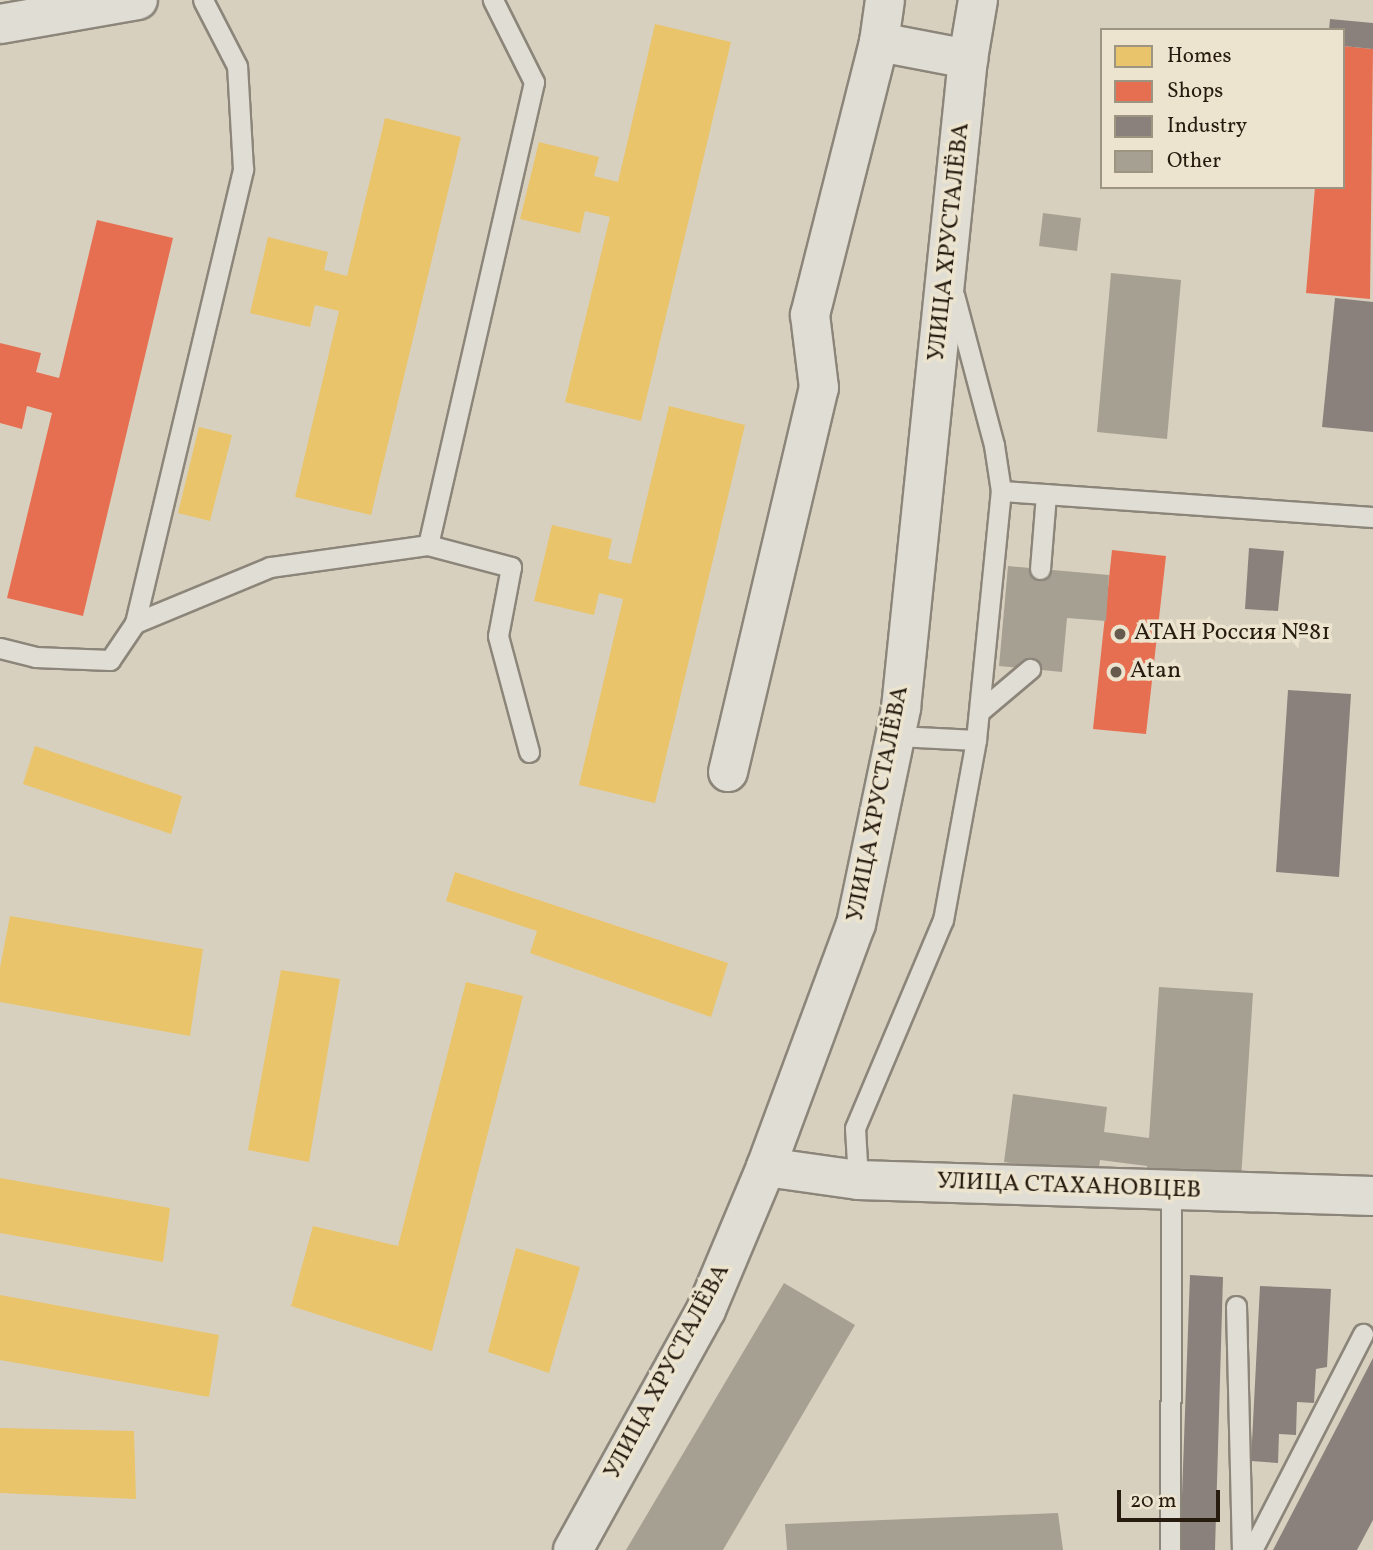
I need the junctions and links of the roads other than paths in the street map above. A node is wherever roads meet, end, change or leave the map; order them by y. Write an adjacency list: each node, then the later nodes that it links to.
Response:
1 (138, 0): 6 (main road)
2 (203, 0): 15 (lane)
3 (493, 0): 13 (lane)
4 (885, 0): 7 (main road)
5 (978, 0): 8 (main road, УЛИЦА ХРУСТАЛЁВА)
6 (0, 24)
7 (879, 42): 8 (main road); 22 (main road)
8 (968, 59): 9 (main road, УЛИЦА ХРУСТАЛЁВА)
9 (948, 274): 10 (lane); 19 (main road, УЛИЦА ХРУСТАЛЁВА)
10 (1000, 491): 11 (lane); 18 (lane)
11 (1046, 494): 12 (lane); 14 (lane)
12 (1373, 517)
13 (428, 545): 15 (lane); 21 (lane)
14 (1040, 569)
15 (135, 623): 16 (lane)
16 (0, 649)
17 (1030, 669): 18 (lane)
18 (979, 712): 20 (lane)
19 (897, 736): 20 (lane); 23 (main road, УЛИЦА ХРУСТАЛЁВА)
20 (976, 740): 24 (lane)
21 (529, 752)
22 (728, 772)
23 (766, 1167): 24 (main road, УЛИЦА СТАХАНОВЦЕВ); 29 (main road, УЛИЦА ХРУСТАЛЁВА)
24 (858, 1180): 25 (main road, УЛИЦА СТАХАНОВЦЕВ)
25 (1171, 1190): 26 (main road, УЛИЦА СТАХАНОВЦЕВ); 30 (lane)
26 (1373, 1196)
27 (1236, 1306): 31 (lane)
28 (1363, 1334): 32 (lane)
29 (573, 1550)
30 (1170, 1550)
31 (1242, 1550)
32 (1252, 1550)

